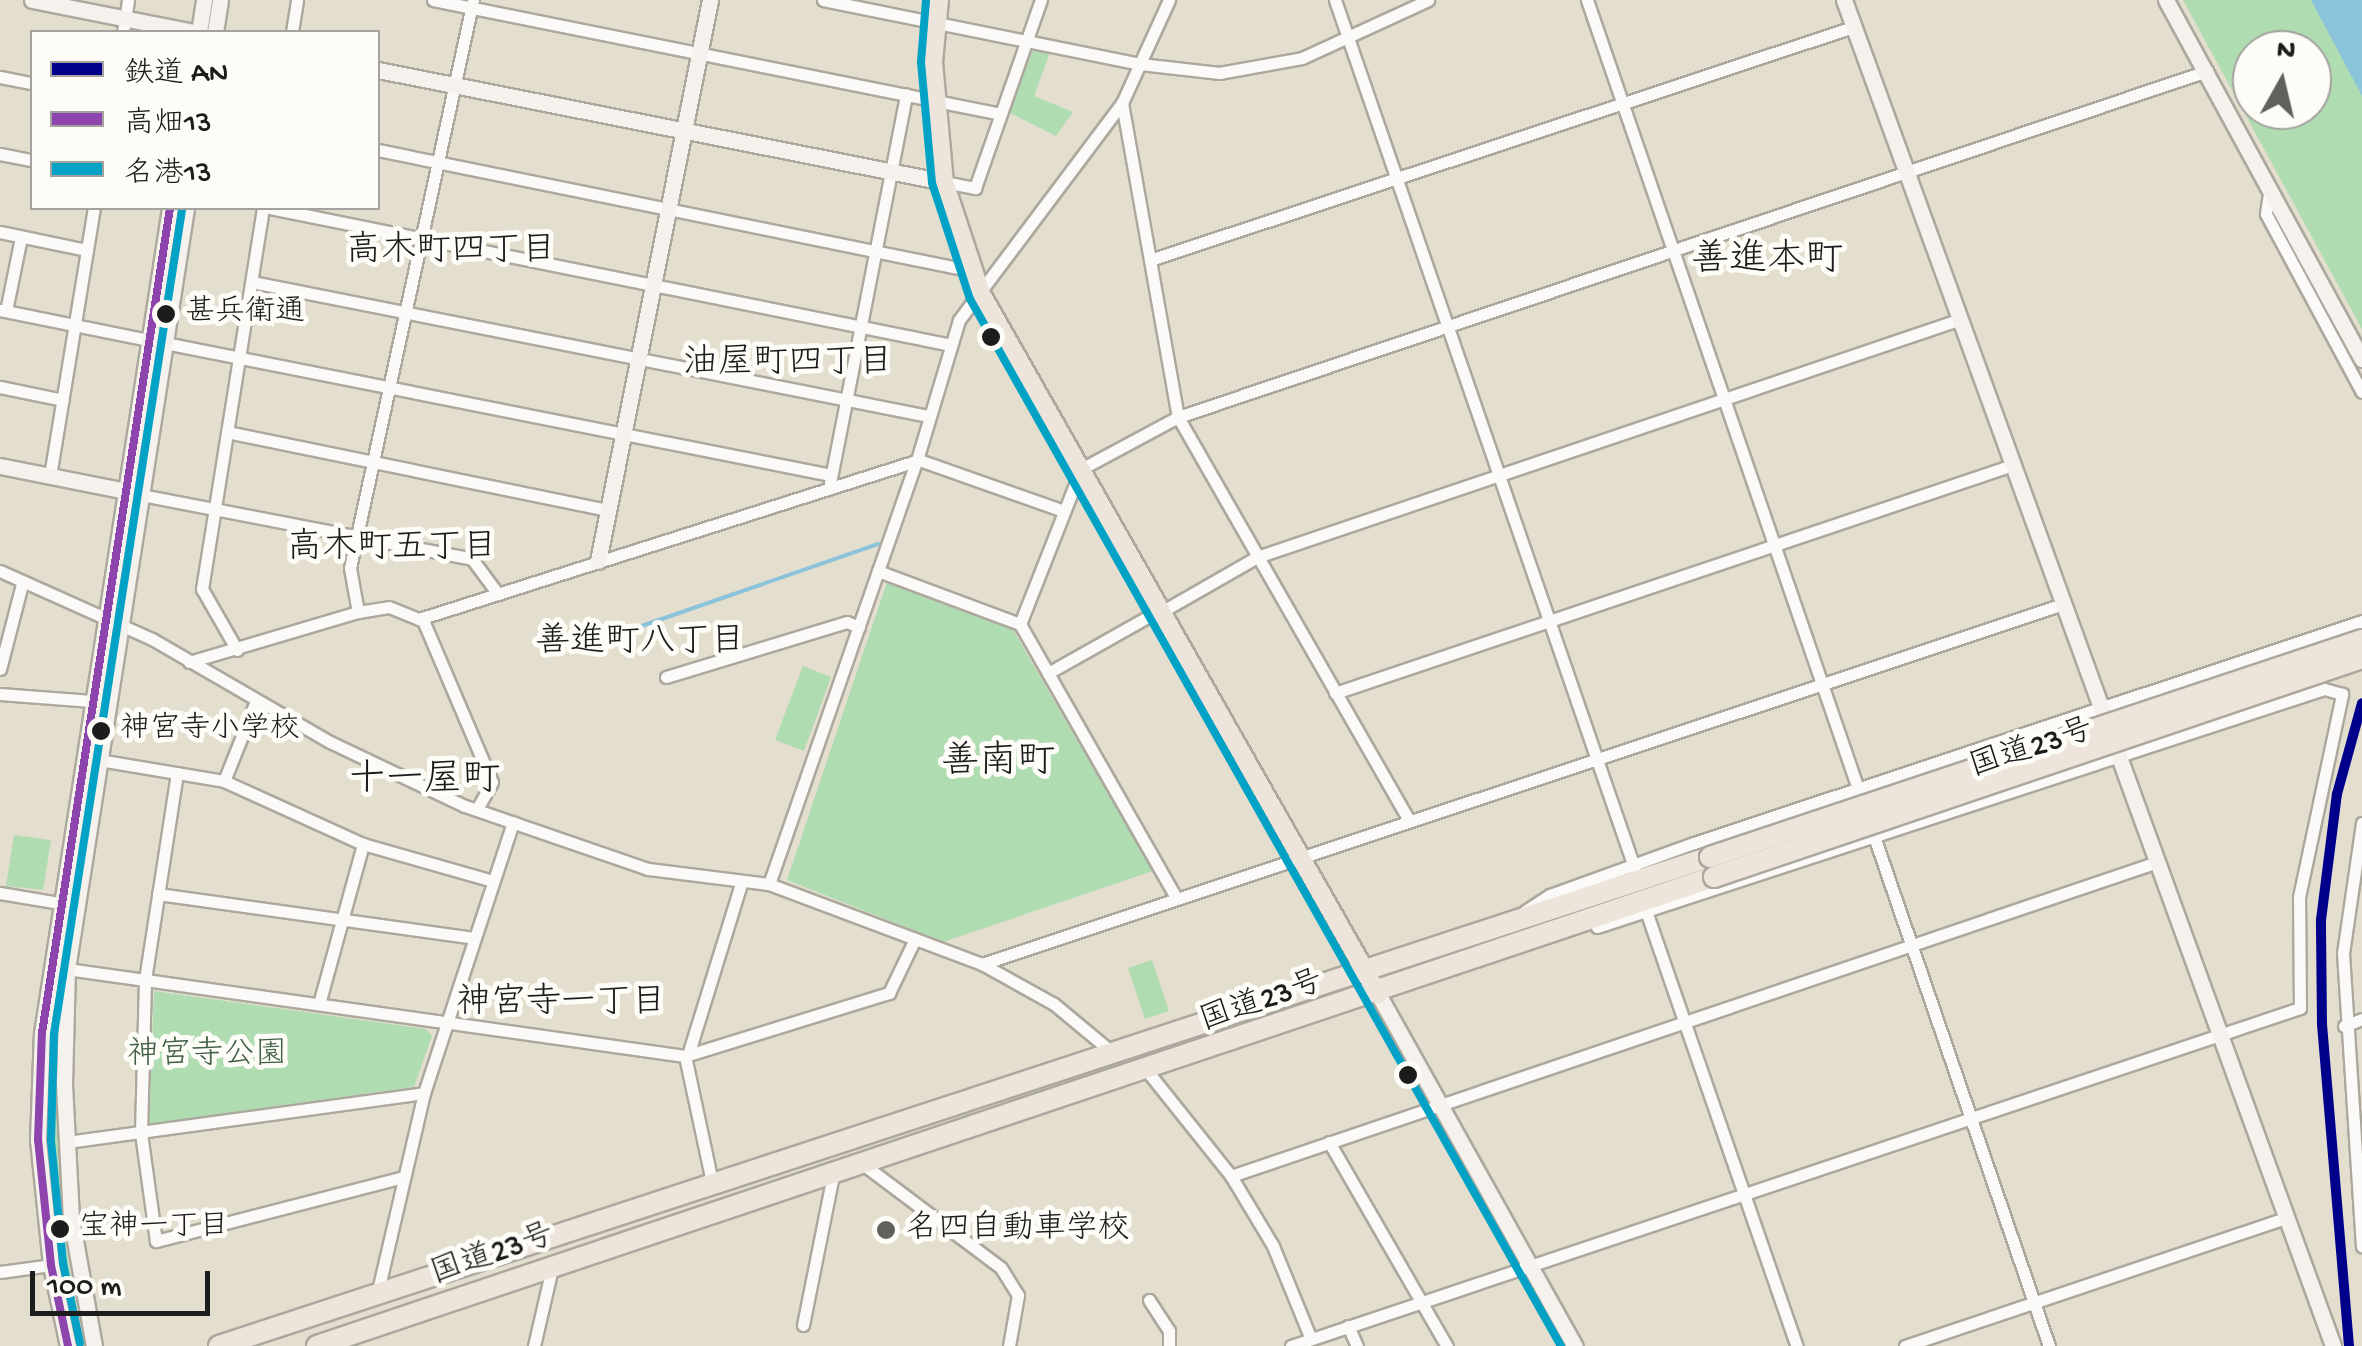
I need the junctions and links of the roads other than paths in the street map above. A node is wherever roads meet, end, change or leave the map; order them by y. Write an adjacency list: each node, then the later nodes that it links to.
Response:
1 (32, 0): 19 (street)
2 (128, 0): 19 (street)
3 (204, 0): 22 (street)
4 (220, 0): 23 (street)
5 (297, 0): 24 (street)
6 (433, 0): 17 (street)
7 (710, 0): 27 (street)
8 (823, 0): 18 (street)
9 (939, 0): 18 (main road)
10 (1041, 0): 25 (street)
11 (1169, 0): 28 (street)
12 (1335, 0): 26 (street)
13 (1428, 0): 26 (street)
14 (1587, 0): 36 (street)
15 (1844, 0): 20 (street)
16 (2166, 0): 30 (street)
17 (472, 4): 27 (street); 33 (street)
18 (936, 23): 25 (street); 35 (main road)
19 (124, 26): 21 (street)
20 (1854, 27): 36 (street); 45 (street)
21 (172, 30)
22 (196, 30)
23 (215, 30)
24 (292, 30)
25 (1027, 40): 28 (street); 38 (street)
26 (1348, 40): 28 (street); 46 (street)
27 (699, 53): 34 (street); 39 (street)
28 (1140, 64): 37 (street)
29 (380, 70): 33 (street)
30 (2207, 71): 45 (street); 48 (street)
31 (0, 77): 32 (street)
32 (30, 83)
33 (454, 84): 39 (street); 43 (street)
34 (906, 94): 35 (street); 44 (street)
35 (934, 100): 38 (street); 47 (main road)
36 (1626, 102): 46 (street); 59 (street)
37 (1122, 103): 61 (street); 65 (street)
38 (1001, 114): 47 (street)
39 (684, 130): 44 (street); 49 (street)
40 (380, 150): 43 (street)
41 (0, 154): 42 (street)
42 (30, 160)
43 (438, 162): 49 (street); 57 (street)
44 (891, 172): 47 (street); 60 (street)
45 (1907, 172): 59 (street); 68 (street)
46 (1398, 178): 61 (street); 71 (street)
47 (944, 182): 62 (main road)
48 (2269, 194): 76 (street); 79 (street)
49 (668, 209): 60 (street); 64 (street)
50 (94, 210): 58 (street)
51 (170, 210): 72 (street)
52 (186, 210): 72 (street)
53 (267, 210): 63 (street)
54 (277, 210): 57 (street)
55 (0, 232): 56 (street)
56 (21, 236): 58 (street); 66 (street)
57 (421, 238): 64 (street); 67 (street)
58 (87, 250): 69 (street)
59 (1674, 250): 71 (street); 80 (street)
60 (875, 251): 62 (street); 70 (street)
61 (1150, 260): 84 (street)
62 (972, 271): 65 (main road)
63 (252, 282): 67 (street); 74 (street)
64 (653, 284): 70 (street); 75 (street)
65 (981, 294): 73 (street); 91 (main road)
66 (3, 310): 69 (street)
67 (404, 312): 75 (street); 77 (street)
68 (1961, 319): 80 (street); 89 (street)
69 (75, 324): 72 (street); 81 (street)
70 (860, 326): 73 (street); 82 (street)
71 (1446, 327): 84 (street); 92 (street)
72 (157, 341): 74 (street); 95 (street)
73 (951, 345): 83 (street)
74 (239, 356): 77 (street); 85 (street)
75 (638, 359): 82 (street); 86 (street)
76 (2362, 359)
77 (388, 386): 86 (street); 88 (street)
78 (0, 387): 81 (street)
79 (2362, 392)
80 (1724, 399): 92 (street); 100 (street)
81 (62, 400): 93 (street)
82 (846, 400): 83 (street); 94 (street)
83 (928, 416): 87 (street)
84 (1178, 417): 91 (street); 101 (street)
85 (227, 432): 88 (street); 96 (street)
86 (623, 434): 94 (street); 97 (street)
87 (918, 460): 94 (street); 98 (street); 103 (street)
88 (372, 462): 97 (street); 99 (street)
89 (2013, 465): 100 (street); 107 (street)
90 (0, 466): 93 (street)
91 (1080, 470): 98 (street); 108 (main road)
92 (1499, 474): 101 (street); 111 (street)
93 (50, 476): 95 (street)
94 (830, 481): 102 (street)
95 (133, 493): 96 (street); 112 (street)
96 (215, 508): 99 (street); 117 (street)
97 (608, 510): 102 (street)
98 (1061, 510): 114 (street)
99 (356, 535): 106 (street); 109 (street)
100 (1774, 545): 111 (street); 123 (street)
101 (1257, 557): 108 (street); 124 (street)
102 (598, 560): 106 (street)
103 (878, 571): 114 (street); 115 (street)
104 (0, 572): 105 (street)
105 (22, 584): 112 (street); 120 (street)
106 (498, 594): 110 (street)
107 (2063, 604): 123 (street); 128 (street)
108 (1160, 611): 121 (street); 141 (main road)
109 (358, 612): 110 (street); 117 (street)
110 (422, 618): 135 (street)
111 (1549, 621): 124 (street); 130 (street)
112 (113, 622): 119 (street); 126 (street); 131 (street)
113 (2362, 622): 128 (street)
114 (1020, 624): 121 (street)
115 (858, 627): 122 (street); 147 (street)
116 (2362, 640): 143 (highway, 国道23号, bridge)
117 (237, 650): 119 (street)
118 (2362, 658): 143 (highway, 国道23号, bridge)
119 (189, 662): 127 (street)
120 (0, 669)
121 (1048, 673): 150 (street)
122 (666, 677)
123 (1821, 682): 130 (street); 134 (street)
124 (1335, 693): 136 (street)
125 (0, 694): 126 (street)
126 (92, 701): 151 (street)
127 (256, 701): 133 (street); 135 (street)
128 (2101, 708): 129 (street); 134 (street)
129 (2118, 757): 139 (street); 142 (street); 169 (street)
130 (1596, 758): 136 (street); 144 (street)
131 (100, 760): 132 (street); 161 (street)
132 (177, 773): 133 (street); 149 (street)
133 (224, 781): 140 (street)
134 (1858, 789): 144 (street)
135 (476, 810): 137 (street)
136 (1409, 821): 141 (street)
137 (513, 822): 145 (street); 146 (street)
138 (2362, 823): 168 (street)
139 (1875, 839): 152 (street); 158 (street)
140 (363, 844): 146 (street); 153 (street)
141 (1301, 858): 150 (street); 160 (main road)
142 (2156, 862): 158 (street); 169 (street)
143 (1711, 867): 154 (highway, 国道23号); 157 (highway, 国道23号)
144 (1635, 870): 154 (street)
145 (742, 880): 147 (street); 171 (street)
146 (493, 881): 155 (street)
147 (769, 884): 156 (street)
148 (0, 894): 151 (street)
149 (158, 894): 153 (street); 162 (street)
150 (1176, 898): 159 (street)
151 (60, 903): 188 (street)
152 (1646, 911): 157 (street); 166 (street)
153 (342, 920): 155 (street); 164 (street)
154 (1509, 922): 160 (highway, 国道23号)
155 (474, 938): 167 (street)
156 (915, 939): 159 (street); 171 (street)
157 (1514, 945): 163 (highway, 国道23号)
158 (1911, 945): 166 (street); 175 (street)
159 (982, 964): 170 (street)
160 (1364, 969): 163 (main road); 170 (highway, 国道23号)
161 (67, 970): 162 (street); 177 (street)
162 (145, 980): 164 (street); 176 (street)
163 (1378, 994): 172 (highway, 国道23号); 174 (street)
164 (319, 1004): 167 (street)
165 (2362, 1020): 168 (street)
166 (1684, 1021): 174 (street); 184 (street)
167 (446, 1022): 171 (street); 173 (street)
168 (2344, 1026): 185 (street)
169 (2220, 1037): 175 (street); 186 (street)
170 (1113, 1054): 183 (highway, 国道23号)
171 (686, 1055): 183 (street)
172 (1148, 1072): 179 (highway, 国道23号); 181 (street)
173 (424, 1093): 176 (street); 182 (street)
174 (1439, 1103): 178 (street); 189 (street)
175 (1972, 1120): 184 (street); 195 (street)
176 (141, 1134): 177 (street); 182 (street)
177 (67, 1142): 200 (street)
178 (1329, 1142): 181 (street); 194 (street)
179 (864, 1165): 180 (highway, 国道23号); 204 (street)
180 (833, 1175): 190 (highway, 国道23号); 196 (street)
181 (1230, 1176): 198 (street)
182 (404, 1177): 192 (street)
183 (712, 1182): 192 (highway, 国道23号)
184 (1745, 1196): 189 (street); 210 (street)
185 (2359, 1197): 187 (street)
186 (2286, 1218): 195 (street); 213 (street)
187 (2362, 1246)
188 (51, 1265): 191 (street); 199 (street)
189 (1531, 1266): 194 (street); 209 (street)
190 (552, 1268): 202 (highway, 国道23号); 203 (street)
191 (0, 1272)
192 (377, 1295): 201 (highway, 国道23号)
193 (1149, 1300): 205 (street)
194 (1422, 1302): 197 (street); 208 (street)
195 (2034, 1302): 211 (street); 212 (street)
196 (803, 1324)
197 (1348, 1326): 198 (street); 207 (street)
198 (1311, 1339): 206 (street)
199 (68, 1346)
200 (94, 1346)
201 (219, 1346)
202 (317, 1346)
203 (534, 1346)
204 (1009, 1346)
205 (1170, 1346)
206 (1291, 1346)
207 (1357, 1346)
208 (1446, 1346)
209 (1574, 1346)
210 (1796, 1346)
211 (1905, 1346)
212 (2050, 1346)
213 (2333, 1346)

